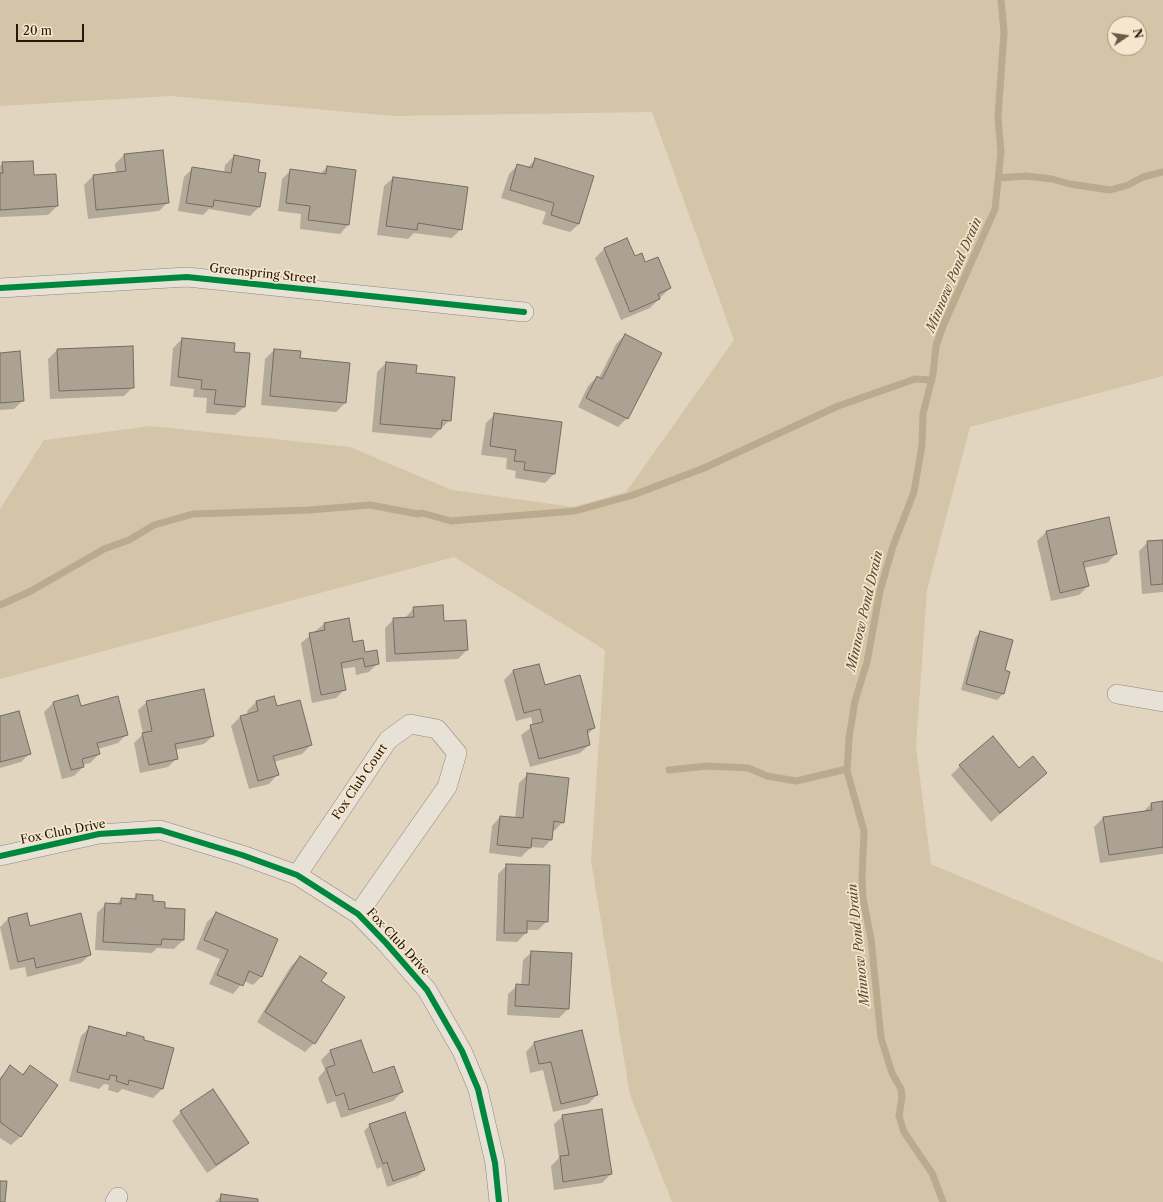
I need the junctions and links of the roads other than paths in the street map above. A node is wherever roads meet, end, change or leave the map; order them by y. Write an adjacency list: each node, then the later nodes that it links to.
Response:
1 (0, 288): 2 (street, Greenspring Street)
2 (524, 312)
3 (1118, 694): 4 (street)
4 (1163, 702)
5 (0, 856): 6 (street, Fox Club Drive)
6 (297, 875): 7 (street, Fox Club Drive); 7 (street, Fox Club Court)
7 (358, 914): 8 (street, Fox Club Drive)
8 (499, 1202)

